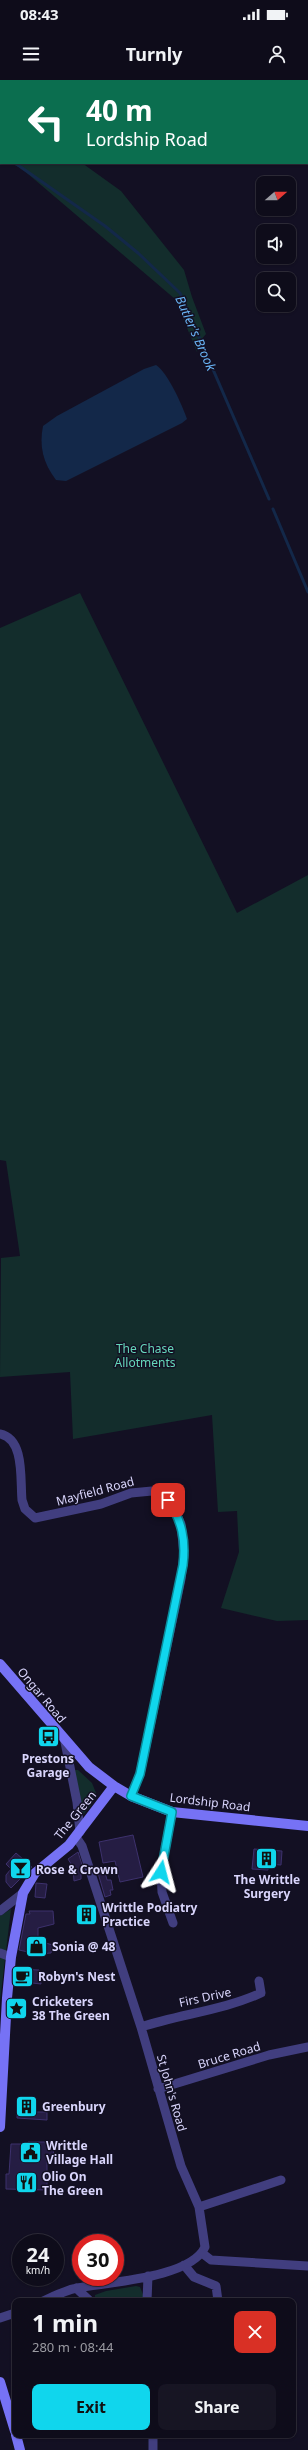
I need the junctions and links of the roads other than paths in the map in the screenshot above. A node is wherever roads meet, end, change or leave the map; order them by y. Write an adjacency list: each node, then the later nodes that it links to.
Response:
1 (0, 1434): 5 (street, Mayfield Road)
2 (0, 1664): 3 (street, Ongar Road)
3 (65, 1742): 4 (street, Ongar Road); 8 (street, Ongar Road)
4 (114, 1786): 5 (street, Lordship Road); 8 (street, The Green)
5 (131, 1796): 6 (street, Lordship Road)
6 (172, 1812): 7 (street, Lordship Road); 11 (street)
7 (308, 1826)
8 (78, 1834): 9 (street, The Green); 15 (street, St John's Road)
9 (23, 1893): 10 (street, The Green); 13 (street, The Green)
10 (0, 1910)
11 (173, 1923)
12 (0, 1953): 13 (street)
13 (11, 1957): 18 (street, The Green)
14 (259, 1981): 15 (street, Firs Drive)
15 (141, 2027): 17 (street, St John's Road)
16 (308, 2047): 17 (street, Bruce Road)
17 (158, 2089): 20 (street, St John's Road)
18 (0, 2127)
19 (281, 2180): 20 (street)
20 (199, 2207): 21 (street, St John's Road)
21 (202, 2254): 22 (street); 23 (street)
22 (184, 2265): 24 (street); 29 (street)
23 (308, 2266)
24 (148, 2276): 25 (street); 28 (street)
25 (76, 2288): 26 (street); 27 (street)
26 (51, 2298)
27 (87, 2298)
28 (147, 2298)
29 (218, 2298)
30 (12, 2314): 31 (street)
31 (0, 2318)
32 (0, 2382): 33 (street)
33 (12, 2421)
34 (17, 2438): 36 (street)
35 (153, 2438): 37 (street)
36 (20, 2450)
37 (153, 2450)

